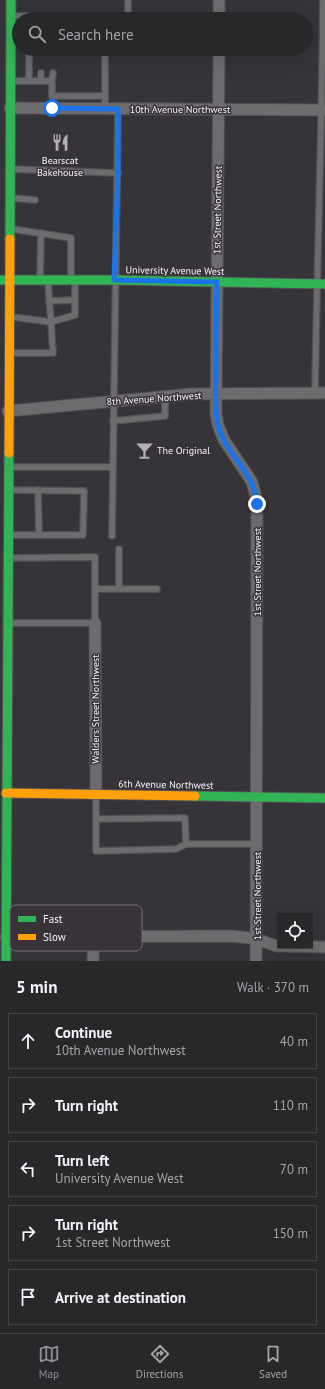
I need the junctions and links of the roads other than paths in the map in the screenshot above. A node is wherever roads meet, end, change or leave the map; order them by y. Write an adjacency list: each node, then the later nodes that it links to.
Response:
1 (11, 0): 7 (main road)
2 (128, 0): 5 (lane)
3 (219, 0): 6 (street)
4 (323, 0): 24 (lane)
5 (128, 12)
6 (219, 12)
7 (10, 16): 14 (main road)
8 (29, 56): 13 (lane)
9 (105, 56): 18 (lane)
10 (219, 56): 23 (street, 1st Street Northwest)
11 (41, 73): 15 (lane)
12 (53, 73): 16 (lane)
13 (29, 80): 14 (lane); 15 (lane)
14 (10, 81): 19 (main road)
15 (41, 81): 16 (lane)
16 (52, 82): 17 (lane)
17 (52, 96): 18 (lane); 20 (lane)
18 (104, 96): 21 (lane)
19 (10, 108): 20 (street, 10th Avenue Northwest); 25 (main road)
20 (52, 108): 21 (street, 10th Avenue Northwest)
21 (105, 109): 22 (street, 10th Avenue Northwest)
22 (118, 109): 23 (street, 10th Avenue Northwest); 26 (lane)
23 (218, 109): 24 (street, 10th Avenue Northwest); 35 (street, 1st Street Northwest)
24 (323, 110): 36 (lane)
25 (10, 169): 26 (lane); 27 (main road)
26 (118, 173): 34 (lane)
27 (10, 198): 28 (lane); 29 (main road)
28 (35, 200)
29 (9, 228): 30 (lane); 32 (main road)
30 (41, 233): 31 (lane); 33 (lane)
31 (44, 279): 32 (main road, University Avenue West); 33 (main road, University Avenue West); 38 (lane)
32 (5, 280): 39 (main road)
33 (73, 280): 34 (main road, University Avenue West); 37 (lane)
34 (114, 280): 35 (main road, University Avenue West); 45 (lane)
35 (217, 282): 36 (main road, University Avenue West); 42 (street, 1st Street Northwest)
36 (321, 284): 43 (lane)
37 (75, 300): 38 (lane); 40 (lane)
38 (49, 301): 40 (lane)
39 (9, 317): 40 (lane); 41 (main road)
40 (51, 322): 41 (lane)
41 (9, 353): 46 (main road)
42 (216, 393): 43 (street, 8th Avenue Northwest); 44 (street, 8th Avenue Northwest); 67 (street, 1st Street Northwest)
43 (320, 393)
44 (164, 397): 45 (street, 8th Avenue Northwest); 47 (lane)
45 (113, 401): 46 (street, 8th Avenue Northwest); 47 (lane)
46 (4, 411): 48 (main road)
47 (113, 421): 49 (lane)
48 (8, 467): 49 (lane); 50 (main road)
49 (112, 467): 54 (lane)
50 (8, 490): 51 (lane); 52 (main road)
51 (38, 490): 53 (lane); 53 (lane)
52 (8, 535): 53 (lane); 56 (main road)
53 (39, 535)
54 (112, 536)
55 (119, 549): 59 (lane)
56 (8, 558): 57 (main road); 58 (lane)
57 (4, 583): 61 (main road)
58 (95, 589): 59 (lane); 62 (lane)
59 (119, 589): 60 (lane)
60 (157, 589)
61 (7, 623): 62 (lane); 63 (main road)
62 (95, 623): 66 (street, Walders Street Northwest)
63 (4, 636): 64 (main road)
64 (3, 695): 65 (main road)
65 (3, 792): 66 (main road, 6th Avenue Northwest); 73 (main road)
66 (96, 794): 67 (main road, 6th Avenue Northwest); 69 (lane)
67 (257, 797): 68 (main road, 6th Avenue Northwest); 71 (street, 1st Street Northwest)
68 (325, 798)
69 (96, 818): 70 (lane); 70 (lane)
70 (186, 844): 71 (lane)
71 (257, 844): 75 (street, 1st Street Northwest)
72 (142, 936): 75 (street)
73 (6, 937): 74 (street); 78 (main road)
74 (10, 937)
75 (256, 939): 76 (street); 80 (street, 1st Street Northwest)
76 (325, 947)
77 (93, 951): 79 (street)
78 (6, 961)
79 (93, 961)
80 (256, 961)

